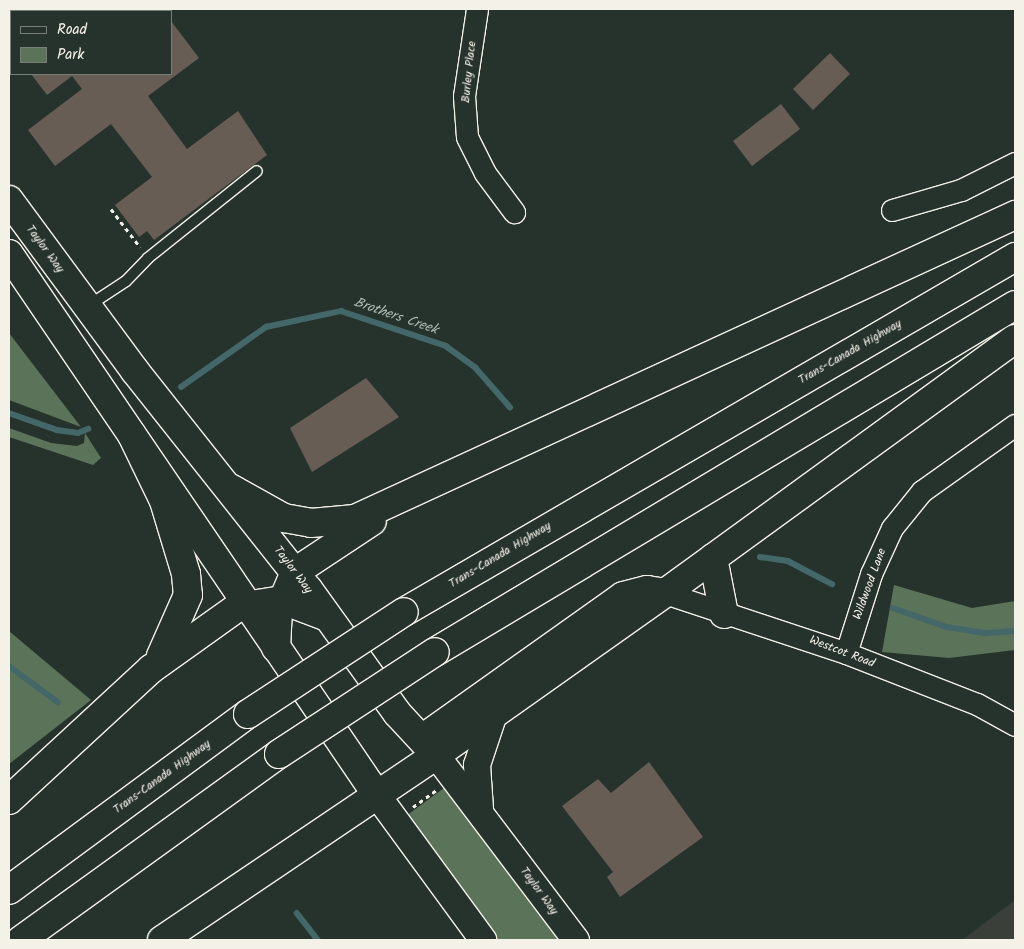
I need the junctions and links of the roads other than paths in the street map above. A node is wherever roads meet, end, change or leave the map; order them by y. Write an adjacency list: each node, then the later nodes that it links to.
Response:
1 (477, 9): 6 (street, Burley Place)
2 (1015, 163): 5 (street)
3 (257, 171): 11 (lane)
4 (9, 200): 11 (highway, Taylor Way)
5 (892, 210)
6 (514, 212)
7 (1015, 216): 15 (highway)
8 (9, 254): 14 (highway)
9 (1015, 257): 33 (highway, Trans-Canada Highway, bridge)
10 (1015, 305): 34 (highway, bridge)
11 (87, 306): 16 (highway, Taylor Way)
12 (1015, 339): 17 (highway)
13 (1015, 425): 25 (street, Wildwood Lane)
14 (132, 435): 21 (highway); 26 (highway)
15 (446, 477): 16 (highway); 18 (highway)
16 (230, 488): 18 (highway, Taylor Way)
17 (713, 558): 19 (highway); 22 (highway)
18 (295, 572): 20 (highway); 23 (highway, Taylor Way)
19 (665, 592): 22 (street, Westcot Road); 27 (highway); 29 (highway)
20 (282, 600): 21 (highway); 23 (highway); 24 (highway)
21 (246, 603): 24 (highway); 26 (highway)
22 (724, 614): 25 (street, Westcot Road)
23 (325, 616): 29 (highway, Taylor Way)
24 (276, 648): 30 (highway)
25 (846, 653): 28 (street, Westcot Road)
26 (151, 669): 31 (highway)
27 (494, 714): 29 (highway); 32 (street)
28 (1015, 725)
29 (429, 747): 30 (highway); 32 (street, Taylor Way)
30 (377, 795): 35 (highway); 36 (street)
31 (9, 800)
32 (480, 809): 37 (street, Taylor Way)
33 (9, 890)
34 (21, 940)
35 (162, 940)
36 (483, 940)
37 (576, 940)

